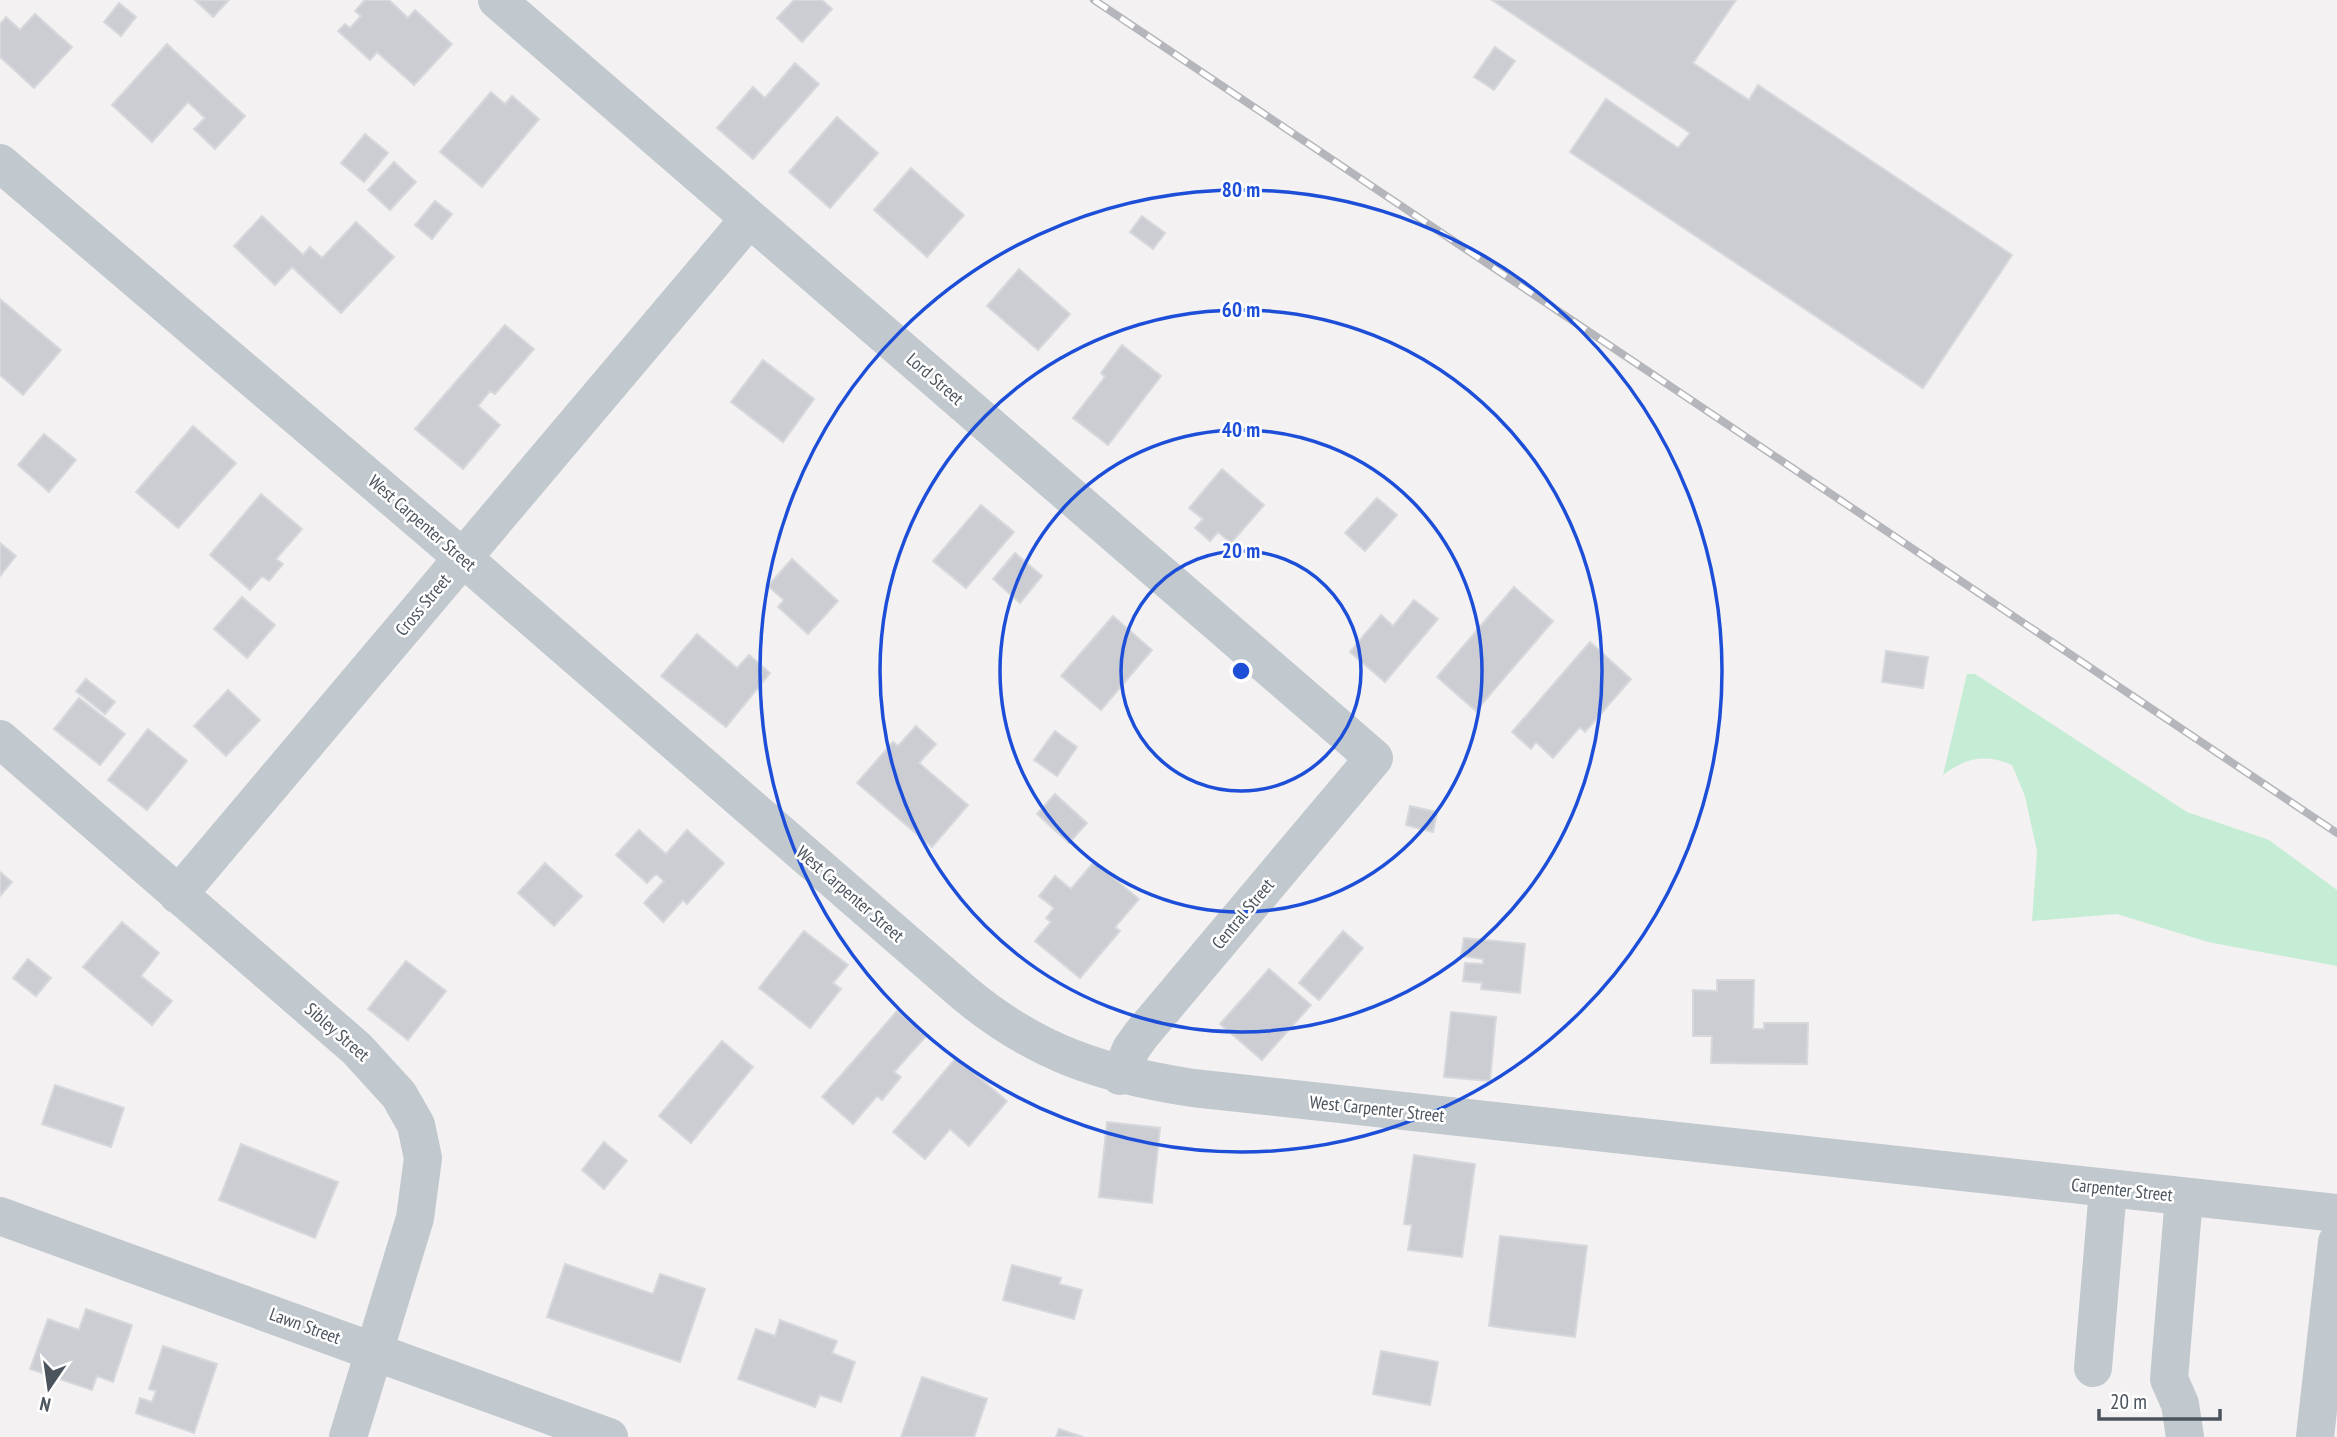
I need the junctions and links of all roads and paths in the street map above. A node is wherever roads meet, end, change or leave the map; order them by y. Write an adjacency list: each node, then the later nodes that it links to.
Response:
1 (496, 0): 3 (street, Lord Street)
2 (0, 163): 4 (street, West Carpenter Street)
3 (750, 219): 4 (street, Cross Street); 6 (street, Lord Street)
4 (463, 558): 7 (street, Cross Street); 8 (street, West Carpenter Street)
5 (0, 739): 7 (street, Sibley Street)
6 (1374, 758): 8 (street, Central Street)
7 (178, 895): 15 (street, Sibley Street)
8 (1120, 1076): 9 (street, West Carpenter Street)
9 (1907, 1167): 10 (street, Carpenter Street)
10 (2108, 1189): 11 (street, Carpenter Street); 16 (street)
11 (2184, 1197): 12 (street, Carpenter Street); 19 (street)
12 (2337, 1213)
13 (0, 1216): 15 (street, Lawn Street)
14 (2337, 1242): 20 (street)
15 (373, 1350): 17 (street, Sibley Street); 18 (street, Lawn Street)
16 (2093, 1368)
17 (348, 1437)
18 (609, 1437)
19 (2185, 1437)
20 (2315, 1437)

